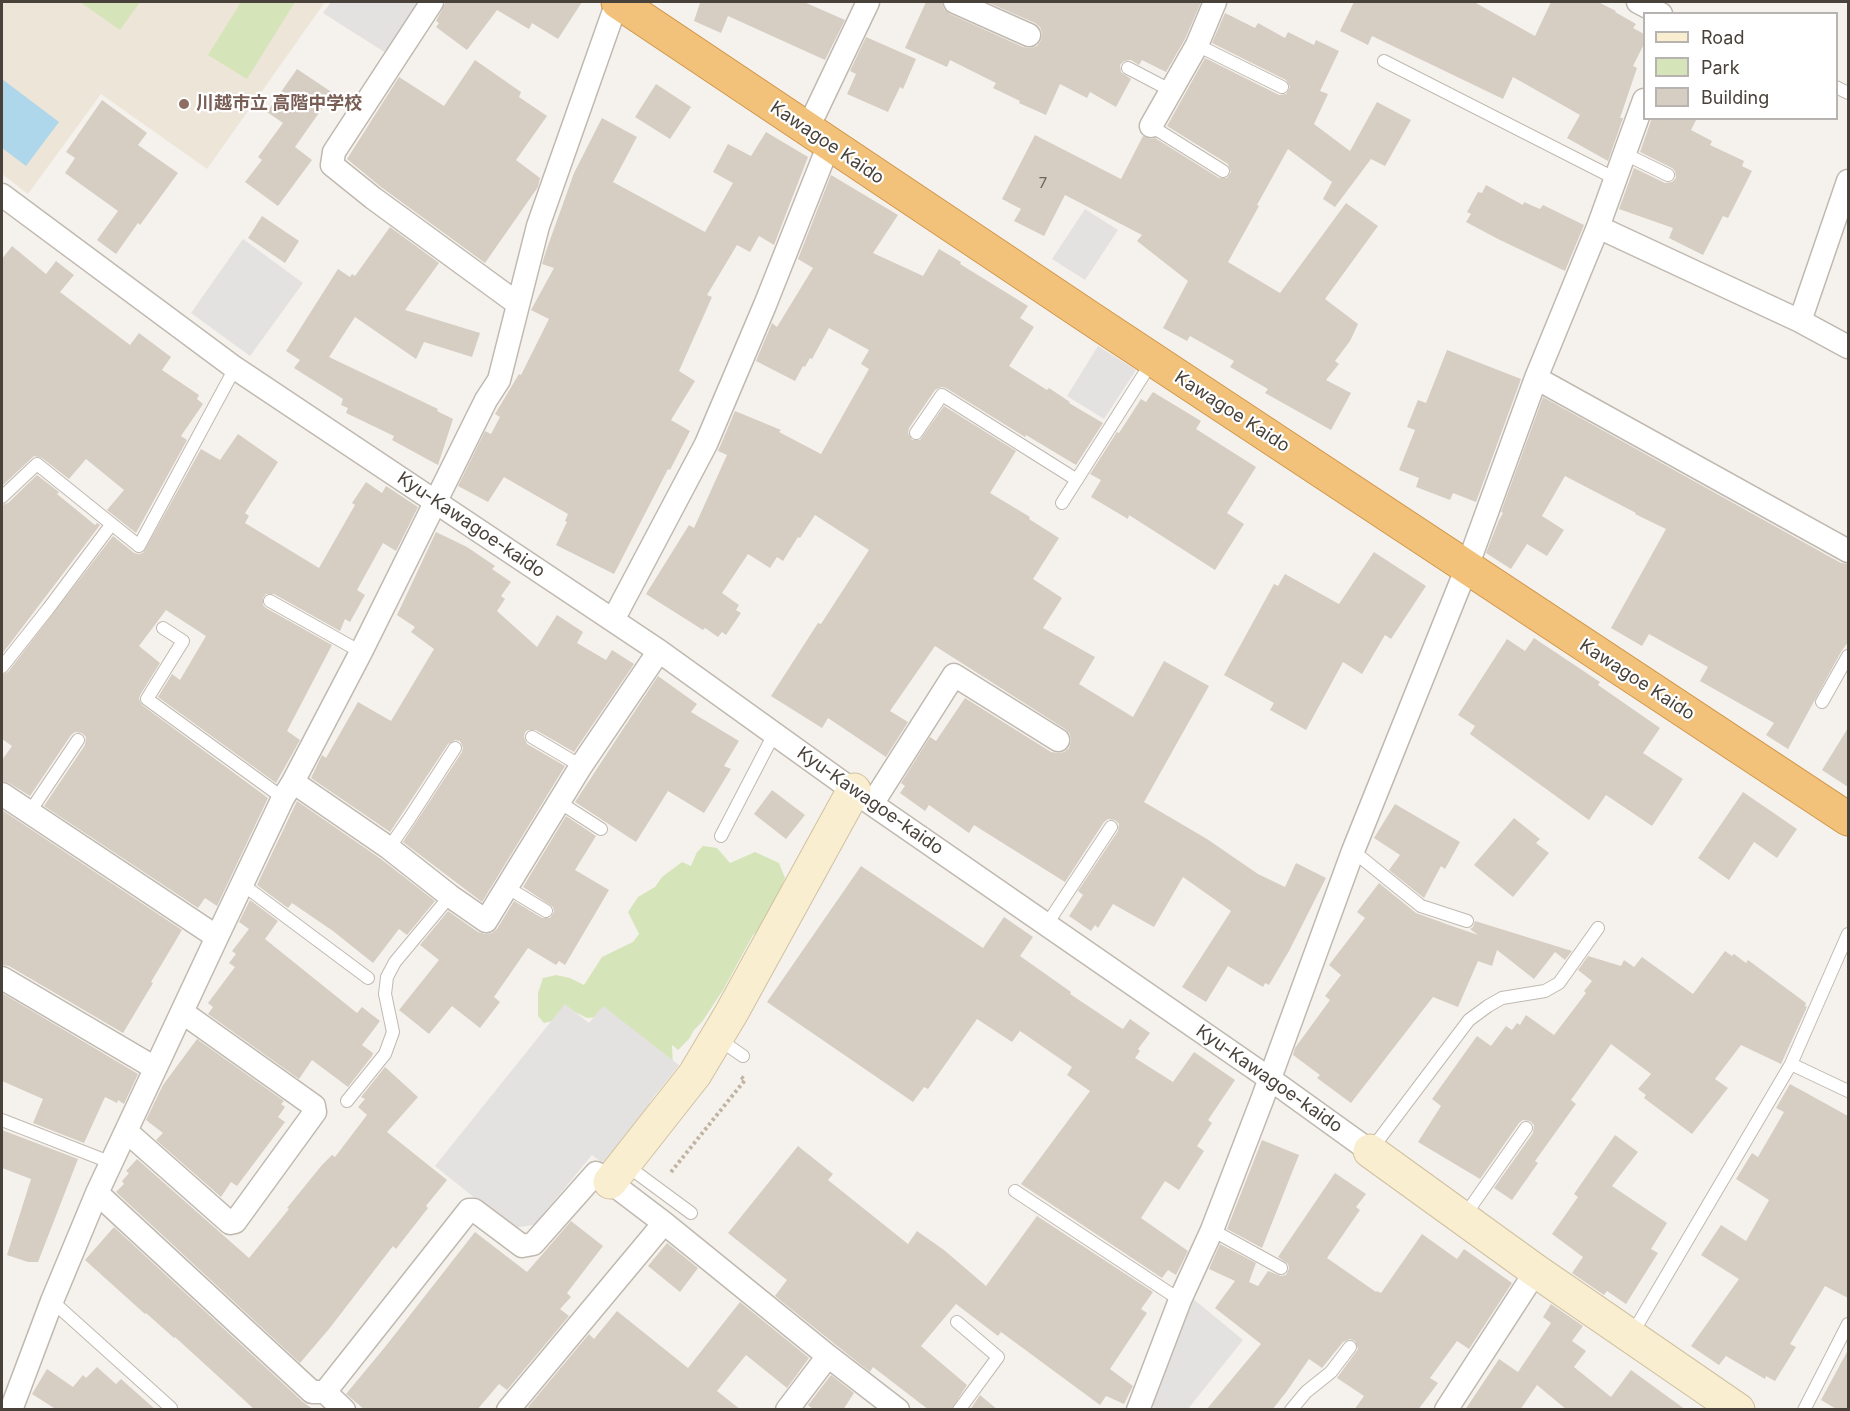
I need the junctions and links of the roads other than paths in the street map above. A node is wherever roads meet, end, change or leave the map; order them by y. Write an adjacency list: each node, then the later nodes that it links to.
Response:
1 (432, 2): 24 (street)
2 (617, 2): 16 (highway, Kawagoe Kaido); 24 (street)
3 (868, 2): 16 (street)
4 (954, 2): 8 (street)
5 (1215, 2): 9 (street)
6 (1638, 2): 7 (street)
7 (1657, 12)
8 (1029, 35)
9 (1197, 45): 12 (lane); 13 (street)
10 (1384, 62): 20 (lane)
11 (1128, 68): 13 (lane)
12 (1282, 87)
13 (1170, 90): 15 (street)
14 (1643, 103): 17 (street)
15 (1151, 126): 18 (lane)
16 (818, 137): 27 (highway, Kawagoe Kaido); 39 (street)
17 (1625, 154): 19 (lane); 20 (street)
18 (1223, 171)
19 (1668, 175)
20 (1616, 179): 23 (street)
21 (1848, 182): 25 (street)
22 (2, 195): 28 (street, Kyu-Kawagoe-kaido)
23 (1598, 227): 25 (street); 29 (street)
24 (518, 304): 33 (street)
25 (1800, 321): 26 (street)
26 (1848, 347)
27 (1153, 360): 31 (lane); 37 (highway, Kawagoe Kaido)
28 (235, 368): 33 (street, Kyu-Kawagoe-kaido); 35 (lane)
29 (1536, 378): 36 (street); 37 (street)
30 (916, 433): 31 (lane)
31 (1077, 480): 34 (lane)
32 (2, 497): 35 (lane)
33 (435, 501): 39 (street, Kyu-Kawagoe-kaido); 42 (street)
34 (1062, 504)
35 (111, 525): 44 (lane)
36 (1848, 551)
37 (1467, 567): 57 (highway, Kawagoe Kaido); 62 (street)
38 (270, 601): 42 (lane)
39 (613, 620): 41 (street, Kyu-Kawagoe-kaido)
40 (162, 628): 52 (lane)
41 (659, 651): 46 (street, Kyu-Kawagoe-kaido); 51 (street)
42 (361, 652): 52 (street)
43 (1848, 656): 45 (lane)
44 (2, 668)
45 (1822, 702)
46 (774, 734): 54 (street, Kyu-Kawagoe-kaido); 60 (lane)
47 (532, 737): 51 (lane)
48 (78, 740): 56 (lane)
49 (1058, 740): 54 (street)
50 (455, 748): 61 (lane)
51 (581, 766): 55 (street)
52 (288, 790): 61 (street); 63 (street)
53 (2, 794): 56 (street)
54 (863, 797): 68 (street, Kyu-Kawagoe-kaido); 75 (street)
55 (559, 802): 59 (lane); 64 (street)
56 (29, 813): 71 (street)
57 (1848, 819)
58 (1110, 827): 68 (lane)
59 (601, 829)
60 (721, 836)
61 (388, 848): 65 (street)
62 (1353, 851): 67 (lane); 79 (street)
63 (242, 884): 71 (street); 73 (lane)
64 (507, 888): 65 (street); 66 (lane)
65 (450, 896): 81 (lane)
66 (546, 911)
67 (1467, 921)
68 (1047, 924): 79 (street, Kyu-Kawagoe-kaido)
69 (1598, 928): 85 (lane)
70 (1848, 934): 77 (lane)
71 (217, 937): 74 (street)
72 (2, 978): 78 (street)
73 (368, 978)
74 (182, 1012): 78 (street); 84 (street)
75 (717, 1038): 76 (lane); 87 (street)
76 (744, 1056)
77 (1791, 1064): 80 (lane); 100 (lane)
78 (155, 1068): 84 (street)
79 (1270, 1078): 85 (street, Kyu-Kawagoe-kaido); 93 (street)
80 (1848, 1091)
81 (347, 1101)
82 (2, 1120): 86 (lane)
83 (1526, 1128): 91 (lane)
84 (126, 1131): 86 (street)
85 (1370, 1151): 91 (street, Kyu-Kawagoe-kaido)
86 (112, 1163): 89 (street)
87 (622, 1164): 90 (lane); 92 (street); 103 (street)
88 (1015, 1191): 96 (lane)
89 (97, 1193): 97 (street); 103 (street)
90 (692, 1213)
91 (1462, 1219): 95 (street, Kyu-Kawagoe-kaido)
92 (664, 1223): 102 (street); 107 (street)
93 (1212, 1230): 94 (lane); 96 (street)
94 (1281, 1268)
95 (1536, 1271): 100 (street, Kyu-Kawagoe-kaido); 113 (street)
96 (1180, 1300): 111 (street)
97 (52, 1301): 104 (lane); 105 (street)
98 (957, 1322): 110 (lane)
99 (1848, 1324): 115 (lane)
100 (1631, 1335): 114 (street, Kyu-Kawagoe-kaido)
101 (1350, 1347): 112 (lane)
102 (828, 1356): 108 (street); 109 (street)
103 (325, 1392): 106 (street)
104 (171, 1408)
105 (11, 1410)
106 (344, 1410)
107 (508, 1410)
108 (787, 1410)
109 (898, 1410)
110 (958, 1410)
111 (1138, 1410)
112 (1291, 1410)
113 (1446, 1410)
114 (1738, 1410)
115 (1804, 1410)

